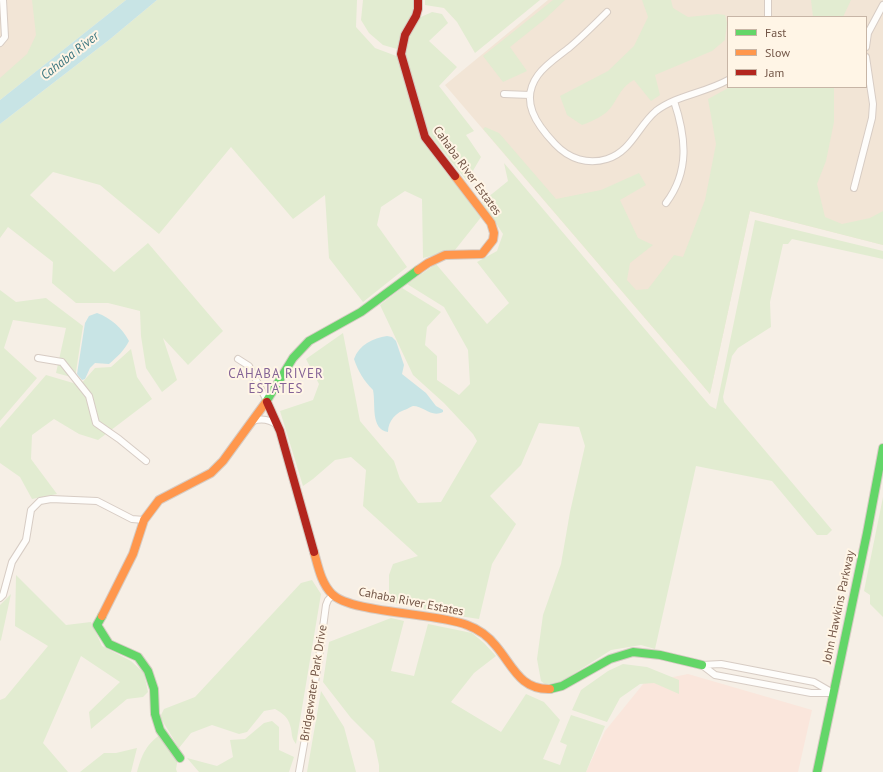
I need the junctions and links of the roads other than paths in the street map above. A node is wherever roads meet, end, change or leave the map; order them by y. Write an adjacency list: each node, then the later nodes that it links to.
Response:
1 (3, 0): 8 (street)
2 (418, 0): 18 (street, Cahaba River Estates)
3 (768, 0): 6 (street)
4 (883, 5): 7 (street)
5 (607, 12): 12 (street)
6 (768, 16)
7 (867, 40)
8 (0, 43)
9 (867, 65): 14 (street)
10 (727, 81): 13 (street)
11 (504, 94): 12 (street)
12 (530, 95): 13 (street)
13 (674, 101): 15 (street)
14 (854, 188)
15 (666, 203)
16 (38, 358): 22 (street)
17 (238, 359): 18 (street)
18 (267, 402): 19 (street, Cahaba River Estates); 20 (street)
19 (253, 421): 20 (street); 23 (street, Cahaba River Estates)
20 (277, 425): 24 (street)
21 (883, 448): 27 (street, John Hawkins Parkway)
22 (146, 461)
23 (144, 520): 25 (street); 28 (street, Cahaba River Estates)
24 (333, 595): 26 (street, Cahaba River Estates); 29 (street, Bridgewater Park Drive)
25 (0, 598)
26 (702, 665): 27 (street, Cahaba River Estates); 27 (street, Cahaba River Estates)
27 (833, 693): 30 (street, John Hawkins Parkway)
28 (180, 758)
29 (300, 772)
30 (817, 772)

